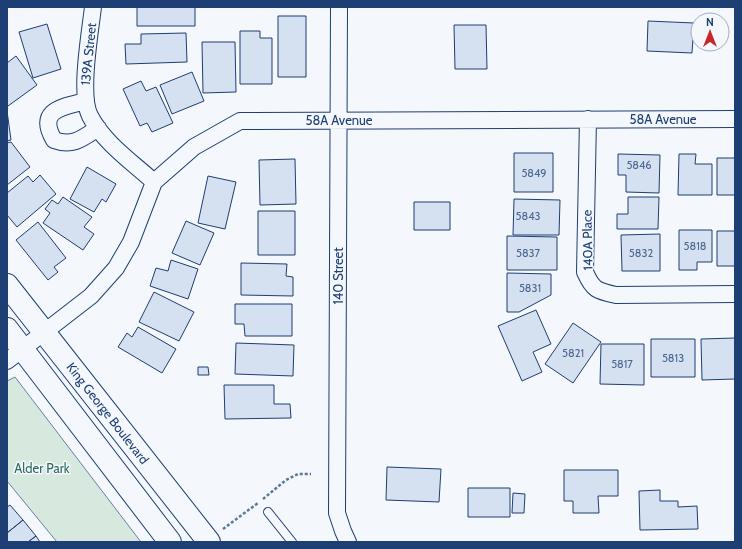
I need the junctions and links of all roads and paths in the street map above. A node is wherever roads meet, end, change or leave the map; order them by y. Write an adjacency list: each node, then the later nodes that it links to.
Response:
1 (93, 7): 3 (street, 139A Street)
2 (339, 7): 6 (street, 140 Street)
3 (86, 101): 7 (street, 139A Street); 7 (street, 139A Street)
4 (588, 119): 5 (street, 58A Avenue); 6 (street, 58A Avenue); 10 (street, 140A Place)
5 (735, 119)
6 (338, 120): 8 (street, 58A Avenue); 19 (street, 140 Street)
7 (98, 128): 8 (street, 139A Street)
8 (154, 182): 12 (street, 58A Avenue)
9 (7, 285): 12 (main road, King George Boulevard)
10 (735, 294)
11 (7, 330): 13 (main road)
12 (44, 332): 13 (street, 58A Avenue); 16 (main road, King George Boulevard)
13 (15, 355): 17 (main road)
14 (311, 474): 16 (path)
15 (268, 512): 18 (lane)
16 (216, 535)
17 (170, 542)
18 (292, 542)
19 (348, 542)

